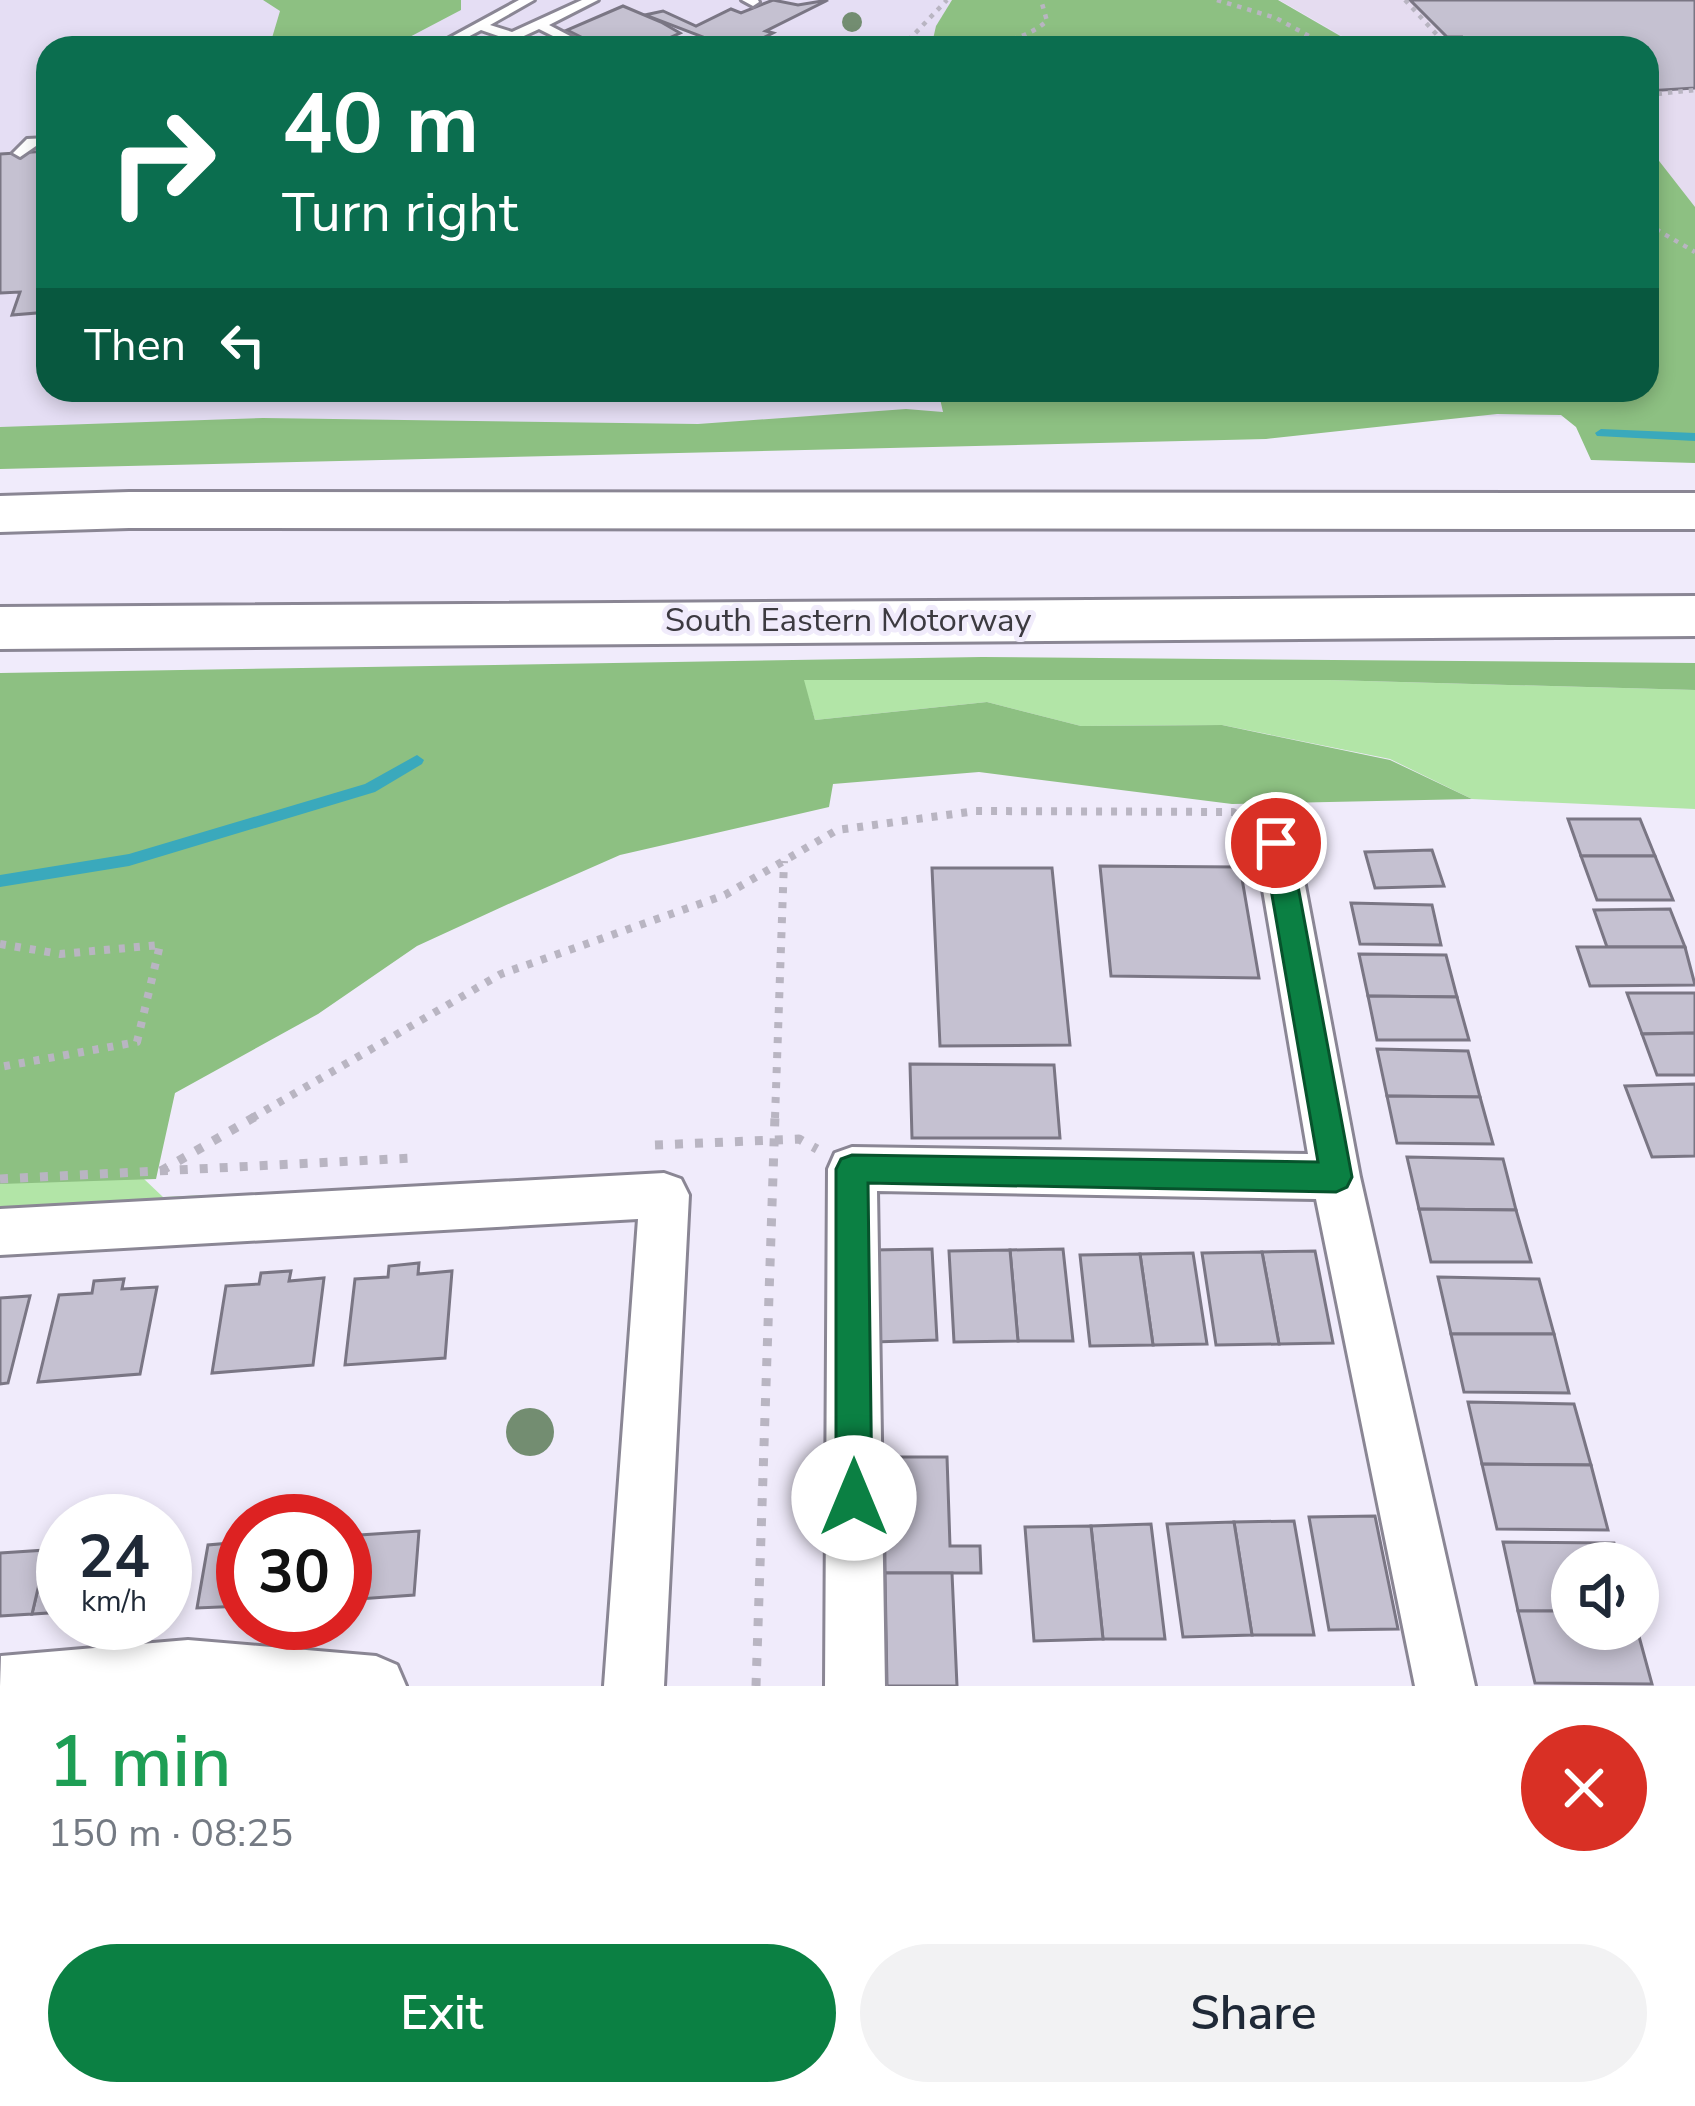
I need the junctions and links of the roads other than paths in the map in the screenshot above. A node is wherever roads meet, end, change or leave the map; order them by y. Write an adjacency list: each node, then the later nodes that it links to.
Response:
1 (528, 0): 3 (lane)
2 (592, 0): 4 (lane)
3 (480, 25): 5 (lane); 6 (lane)
4 (540, 25): 7 (lane); 8 (lane)
5 (459, 36)
6 (504, 36)
7 (525, 36)
8 (558, 36)
9 (36, 142): 10 (lane)
10 (20, 153)
11 (1695, 511): 12 (highway)
12 (0, 514)
13 (1695, 616): 14 (highway, South Eastern Motorway)
14 (0, 628)
15 (1276, 843): 16 (street)
16 (1336, 1177): 21 (street); 22 (street)
17 (0, 1232): 20 (street)
18 (1, 1686): 19 (street)
19 (376, 1686)
20 (634, 1686)
21 (856, 1686)
22 (1445, 1686)

